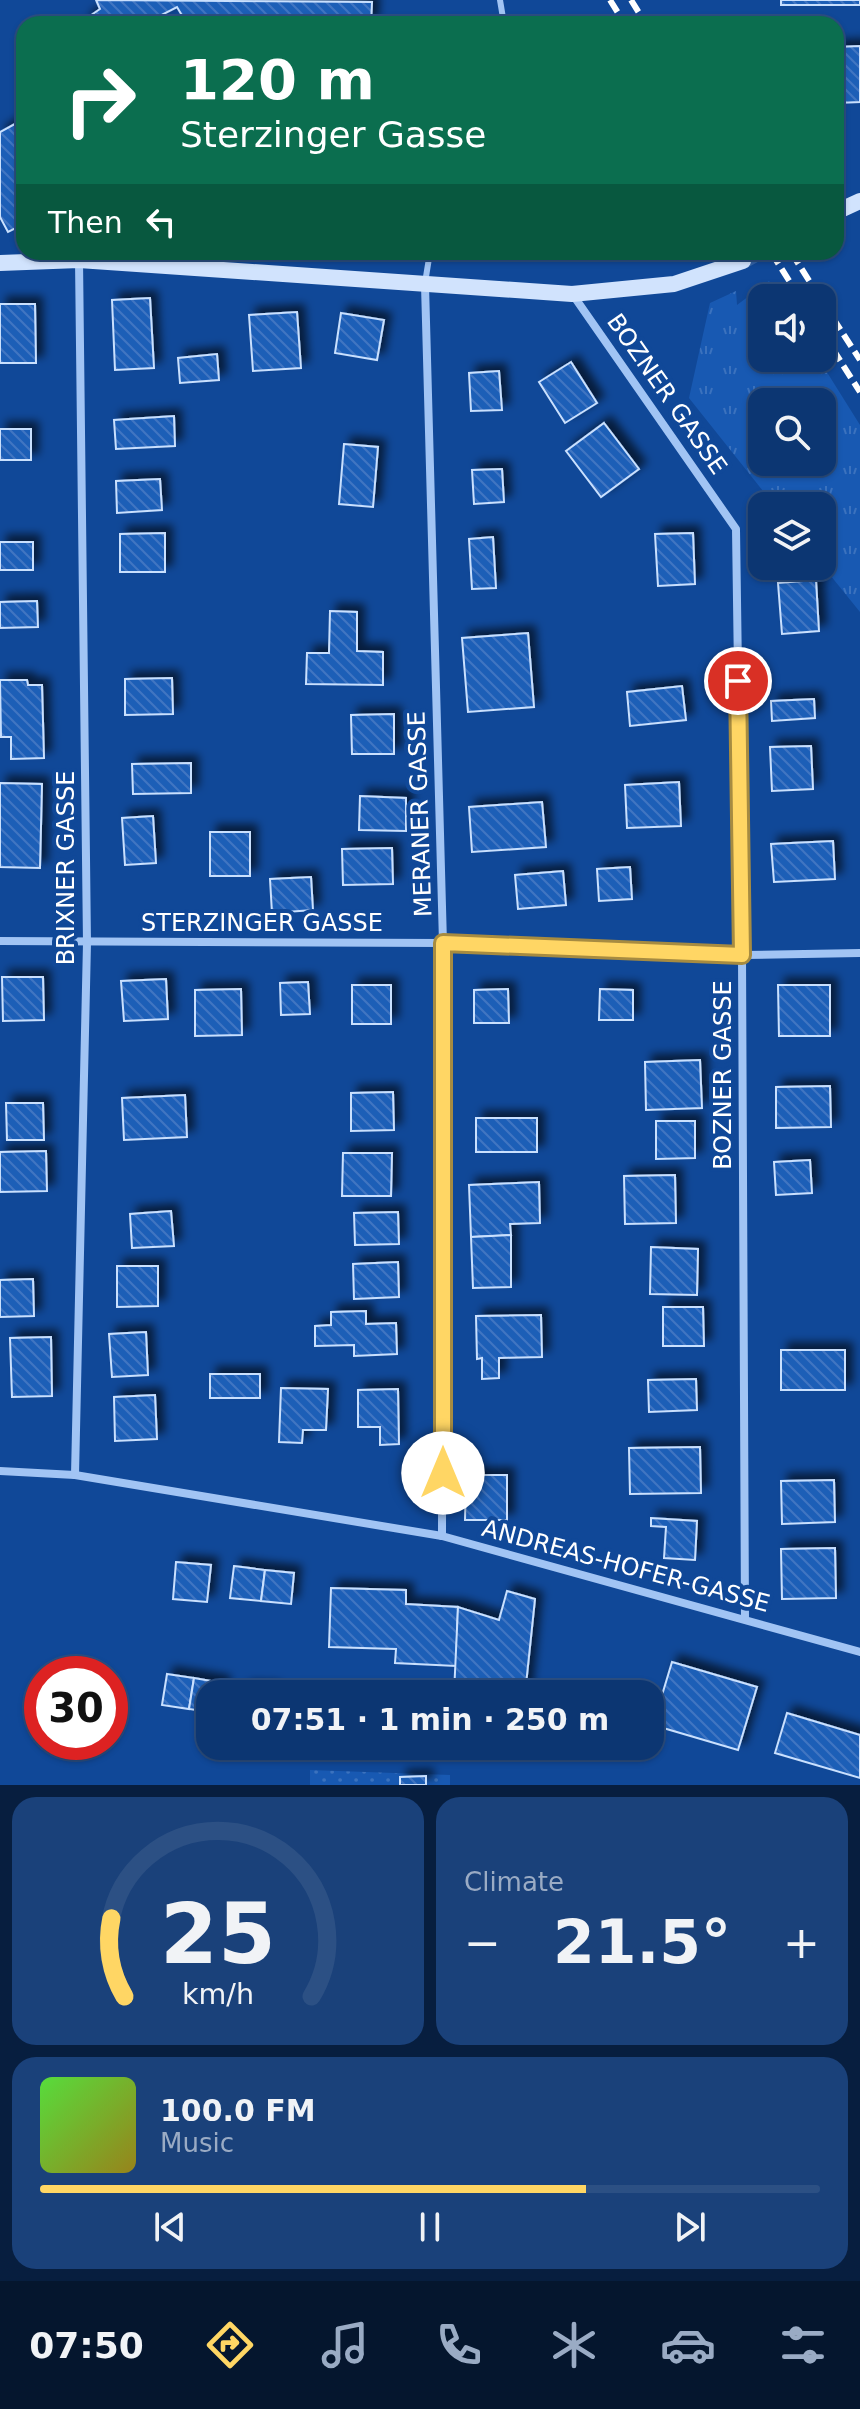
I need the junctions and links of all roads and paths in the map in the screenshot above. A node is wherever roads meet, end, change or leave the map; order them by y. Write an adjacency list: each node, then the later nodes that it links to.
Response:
1 (79, 260): 4 (street); 5 (street); 8 (street, BRIXNER GASSE)
2 (429, 260): 5 (lane)
3 (743, 261): 6 (street)
4 (0, 263)
5 (425, 283): 6 (street); 9 (street, MERANER GASSE)
6 (572, 294): 11 (street, BOZNER GASSE)
7 (0, 941): 8 (street, STERZINGER GASSE)
8 (87, 943): 9 (street, STERZINGER GASSE); 13 (street, BRIXNER GASSE)
9 (443, 943): 11 (street, STERZINGER GASSE); 14 (street, MERANER GASSE)
10 (860, 953): 11 (street, STERZINGER GASSE)
11 (742, 955): 15 (street, BOZNER GASSE)
12 (0, 1471): 13 (street, ANDREAS-HOFER-GASSE)
13 (75, 1475): 14 (street, ANDREAS-HOFER-GASSE)
14 (442, 1536): 15 (street, ANDREAS-HOFER-GASSE)
15 (745, 1619): 16 (street, ANDREAS-HOFER-GASSE)
16 (860, 1652)

